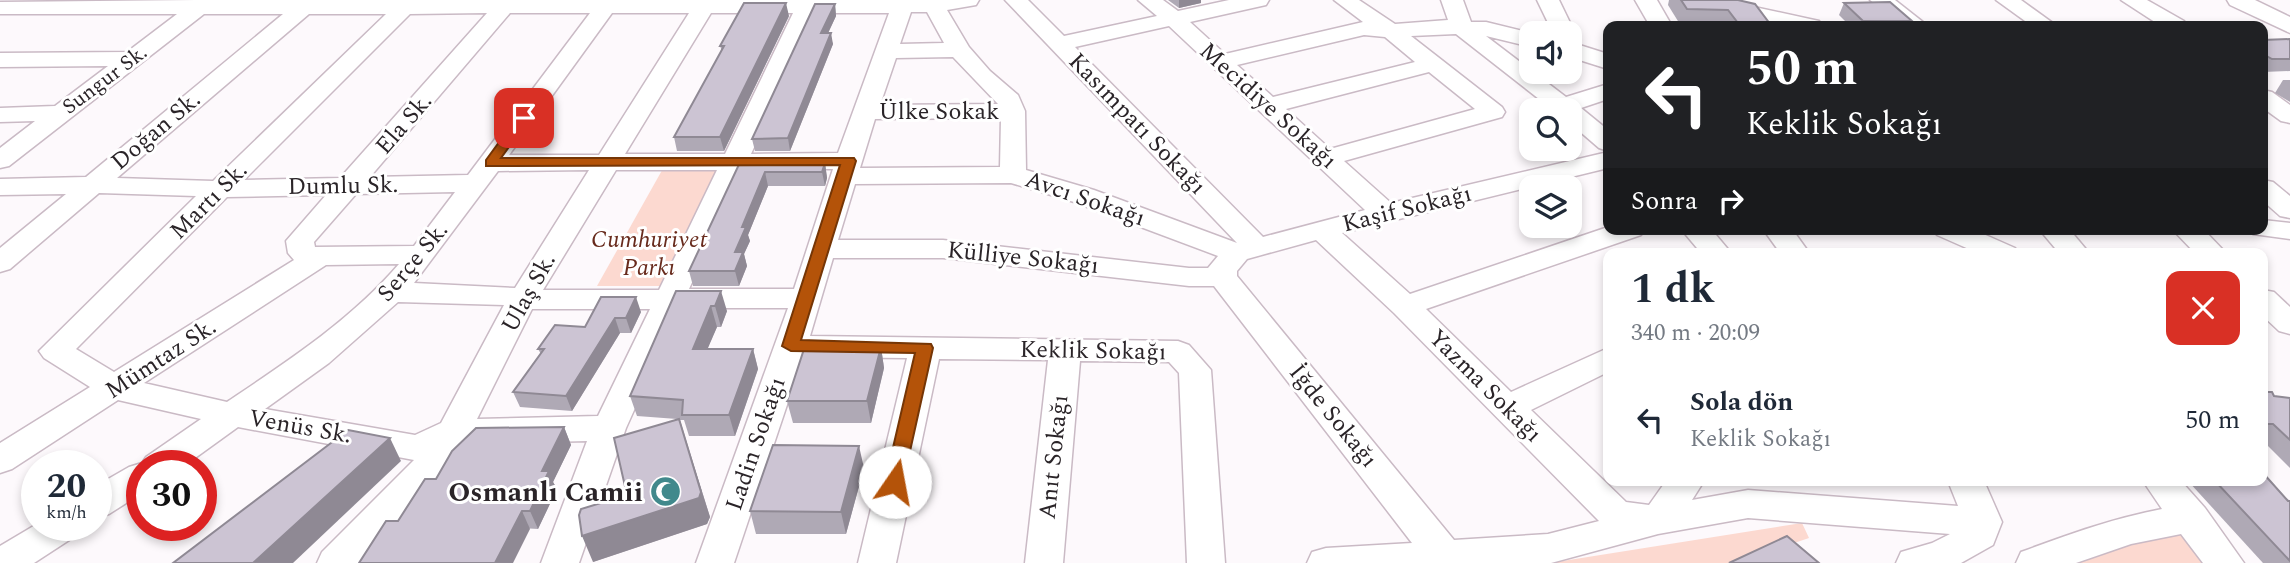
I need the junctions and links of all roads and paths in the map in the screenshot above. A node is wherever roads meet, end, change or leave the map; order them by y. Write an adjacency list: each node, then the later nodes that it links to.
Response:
1 (968, 0): 21 (street)
2 (1016, 0): 36 (street, Kasımpatı Sokağı)
3 (1149, 0): 25 (street, Mecidiye Sokağı)
4 (1258, 0): 25 (street)
5 (1345, 0): 34 (street)
6 (1452, 0): 33 (street)
7 (1548, 0): 26 (street)
8 (1646, 0): 27 (street)
9 (1692, 0): 24 (street)
10 (1881, 0): 29 (street)
11 (2007, 0): 30 (street)
12 (2132, 0): 31 (street)
13 (2238, 0): 32 (street)
14 (608, 3): 19 (street); 23 (street); 63 (street, Serçe Sk.)
15 (808, 3): 20 (street); 23 (street); 61 (street)
16 (205, 4): 17 (street); 22 (street); 40 (street, Sungur Sk.)
17 (308, 4): 18 (street); 65 (street, Doğan Sk.)
18 (408, 4): 19 (street); 68 (street, Martı Sk.)
19 (507, 4): 66 (street, Ela Sk.)
20 (902, 6): 21 (street); 39 (street, Ladin Sokağı)
21 (934, 6): 37 (street)
22 (7, 7)
23 (704, 7): 60 (street, Ulaş Sk.)
24 (1764, 14): 28 (street)
25 (1172, 17): 36 (street); 43 (street, Mecidiye Sokağı)
26 (1558, 21)
27 (1658, 21)
28 (1791, 21)
29 (1910, 21)
30 (2038, 21)
31 (2168, 21)
32 (2290, 26)
33 (1462, 28): 34 (street); 35 (street); 47 (street)
34 (1391, 31): 43 (street); 44 (street)
35 (1519, 37)
36 (1060, 44): 85 (street, Kasımpatı Sokağı)
37 (958, 50): 39 (street); 50 (street)
38 (1582, 50): 42 (street)
39 (886, 51): 52 (street, Ladin Sokağı)
40 (132, 59): 41 (street); 51 (street, Sungur Sk.)
41 (0, 60)
42 (1603, 60)
43 (1219, 62): 49 (street, Mecidiye Sokağı)
44 (1434, 64): 49 (street); 57 (street)
45 (2268, 86): 54 (street)
46 (1603, 93): 48 (street)
47 (1553, 98)
48 (1582, 102)
49 (1267, 106): 57 (street, Mecidiye Sokağı)
50 (1013, 111): 52 (street, Ülke Sokak); 64 (street)
51 (62, 113): 53 (street); 58 (street, Sungur Sk.)
52 (865, 113): 62 (street, Ladin Sokağı)
53 (0, 115)
54 (2290, 116)
55 (1582, 121): 56 (street)
56 (1603, 139)
57 (1326, 158): 71 (street, Mecidiye Sokağı)
58 (0, 160)
59 (1603, 161): 71 (street, Kaşif Sokağı)
60 (606, 162): 61 (street, Avcı Sokağı); 63 (street, Dumlu Sk.); 90 (street, Ulaş Sk.)
61 (734, 162): 62 (street, Avcı Sokağı); 89 (street)
62 (846, 168): 64 (street, Avcı Sokağı); 82 (street, Ladin Sokağı)
63 (483, 173): 66 (street, Dumlu Sk.); 83 (street, Serçe Sk.)
64 (1013, 175): 85 (street, Avcı Sokağı)
65 (92, 185): 67 (street, Dumlu Sk.); 68 (street, Dumlu Sk.); 86 (street, Doğan Sk.)
66 (349, 186): 68 (street, Dumlu Sk.); 84 (street, Ela Sk.)
67 (0, 187)
68 (220, 189): 100 (street, Martı Sk.)
69 (2268, 192): 70 (street)
70 (2290, 210)
71 (1385, 213): 73 (street, Kaşif Sokağı)
72 (2268, 229): 74 (street)
73 (1321, 230): 85 (street, Kaşif Sokağı); 92 (street, Yazma Sokağı)
74 (2290, 231)
75 (1613, 235): 92 (street)
76 (1961, 235): 79 (street)
77 (2059, 235): 80 (street)
78 (2192, 235): 81 (street)
79 (1991, 248)
80 (2070, 248)
81 (2207, 248)
82 (823, 249): 85 (street, Külliye Sokağı); 88 (street, Ladin Sokağı)
83 (422, 255): 84 (street); 87 (street, Serçe Sk.)
84 (320, 256): 100 (street, Mümtaz Sk.)
85 (1239, 259): 116 (street, İğde Sokağı)
86 (0, 262)
87 (391, 292): 90 (street); 102 (street, Serçe Sk.)
88 (805, 298): 89 (street); 96 (street, Ladin Sokağı)
89 (669, 299): 90 (street); 103 (street)
90 (522, 300): 104 (street, Ulaş Sk.)
91 (2268, 304): 93 (street)
92 (1405, 306): 101 (street, Yazma Sokağı)
93 (2290, 324)
94 (2268, 331): 95 (street)
95 (2290, 337)
96 (791, 346): 97 (street, Keklik Sokağı); 120 (street, Ladin Sokağı)
97 (925, 348): 98 (street, Keklik Sokağı); 121 (street)
98 (1065, 350): 122 (street, Anıt Sokağı); 123 (street, Keklik Sokağı)
99 (1603, 361): 101 (street)
100 (115, 388): 102 (street, Venüs Sk.); 107 (street, Mümtaz Sk.)
101 (1506, 408): 113 (street, Yazma Sokağı)
102 (229, 414): 105 (street, Venüs Sk.); 106 (street, Serçe Sk.)
103 (609, 428): 104 (street, Venüs Sk.); 119 (street)
104 (453, 432): 105 (street, Venüs Sk.); 118 (street, Ulaş Sk.)
105 (354, 436): 108 (street)
106 (180, 450)
107 (0, 460)
108 (323, 460)
109 (1682, 486): 113 (street)
110 (1968, 486): 114 (street)
111 (2165, 486): 112 (street)
112 (2192, 518): 126 (street); 127 (street)
113 (1658, 520): 114 (street); 116 (street)
114 (1983, 522): 125 (street)
115 (39, 541): 117 (street)
116 (1443, 554): 124 (street)
117 (4, 563)
118 (336, 563)
119 (560, 563)
120 (715, 563)
121 (877, 563)
122 (1044, 563)
123 (1206, 563)
124 (1326, 563)
125 (1915, 563)
126 (2035, 563)
127 (2225, 563)

